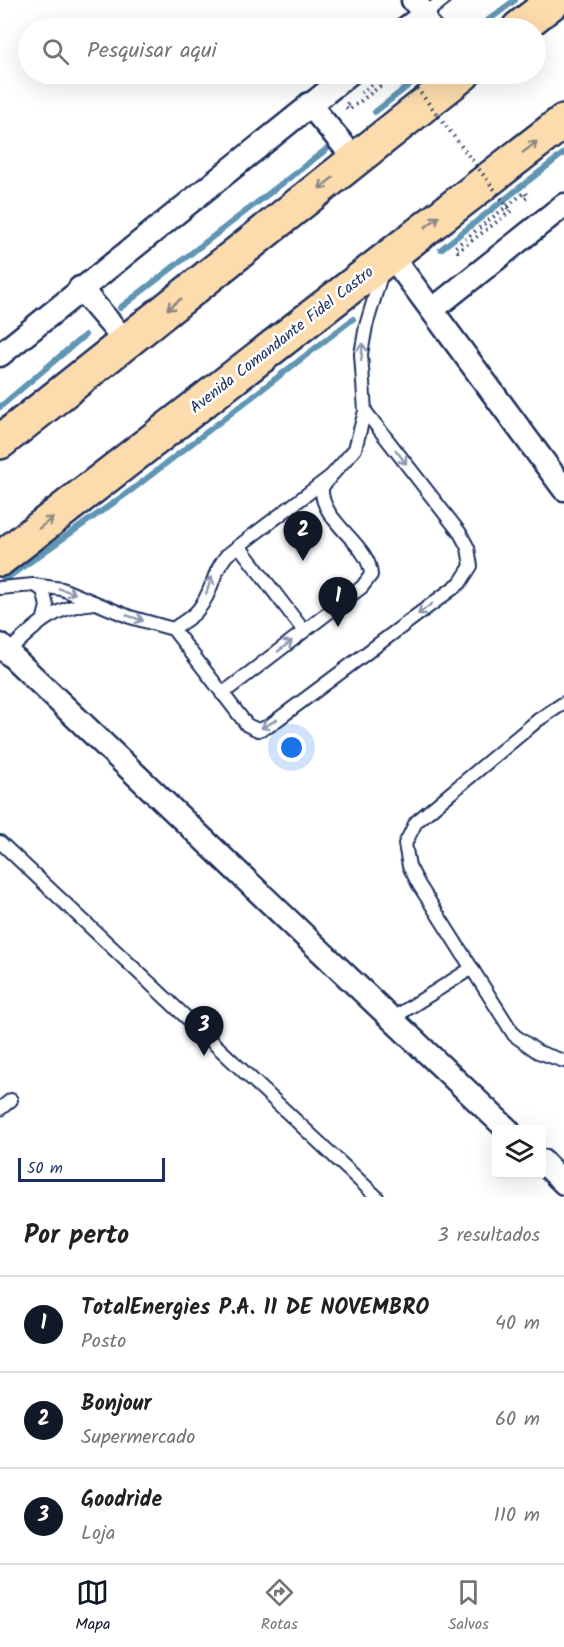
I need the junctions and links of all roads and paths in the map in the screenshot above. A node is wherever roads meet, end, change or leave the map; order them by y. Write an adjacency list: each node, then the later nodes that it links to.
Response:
1 (443, 0): 3 (lane)
2 (555, 0): 4 (highway)
3 (425, 14)
4 (532, 18)
5 (336, 84): 10 (street)
6 (374, 84): 7 (path)
7 (383, 84)
8 (414, 84): 15 (path, bridge)
9 (451, 84): 12 (highway)
10 (309, 104): 12 (street); 20 (street)
11 (564, 121): 19 (highway, Avenida Comandante Fidel Castro, one-way to 11)
12 (356, 160): 22 (highway, one-way to 22)
13 (522, 201): 18 (path, bridge)
14 (564, 205): 21 (street)
15 (507, 206)
16 (507, 206): 17 (path, bridge)
17 (507, 206)
18 (507, 206)
19 (388, 256): 21 (street); 24 (lane, one-way to 19); 29 (highway, Avenida Comandante Fidel Castro, one-way to 19)
20 (80, 288): 22 (street); 23 (street)
21 (432, 310): 27 (street)
22 (126, 342): 25 (highway)
23 (0, 355)
24 (365, 411): 26 (lane); 37 (lane, one-way to 37)
25 (0, 442)
26 (331, 476): 28 (lane); 35 (lane)
27 (564, 489)
28 (239, 546): 34 (lane, one-way to 28); 35 (lane)
29 (0, 559)
30 (33, 585): 31 (lane); 32 (lane, one-way to 32); 33 (lane)
31 (0, 588)
32 (99, 603): 33 (lane); 34 (lane, one-way to 34)
33 (44, 618): 36 (lane)
34 (173, 629): 37 (lane)
35 (304, 631): 37 (lane, one-way to 35)
36 (2, 652): 41 (street)
37 (222, 694)
38 (564, 703): 40 (lane)
39 (0, 842): 48 (lane)
40 (472, 968): 41 (lane); 42 (lane)
41 (393, 1018): 45 (street)
42 (564, 1061)
43 (11, 1100): 44 (lane)
44 (0, 1109)
45 (503, 1125)
46 (546, 1165): 47 (street)
47 (564, 1183)
48 (377, 1197)

